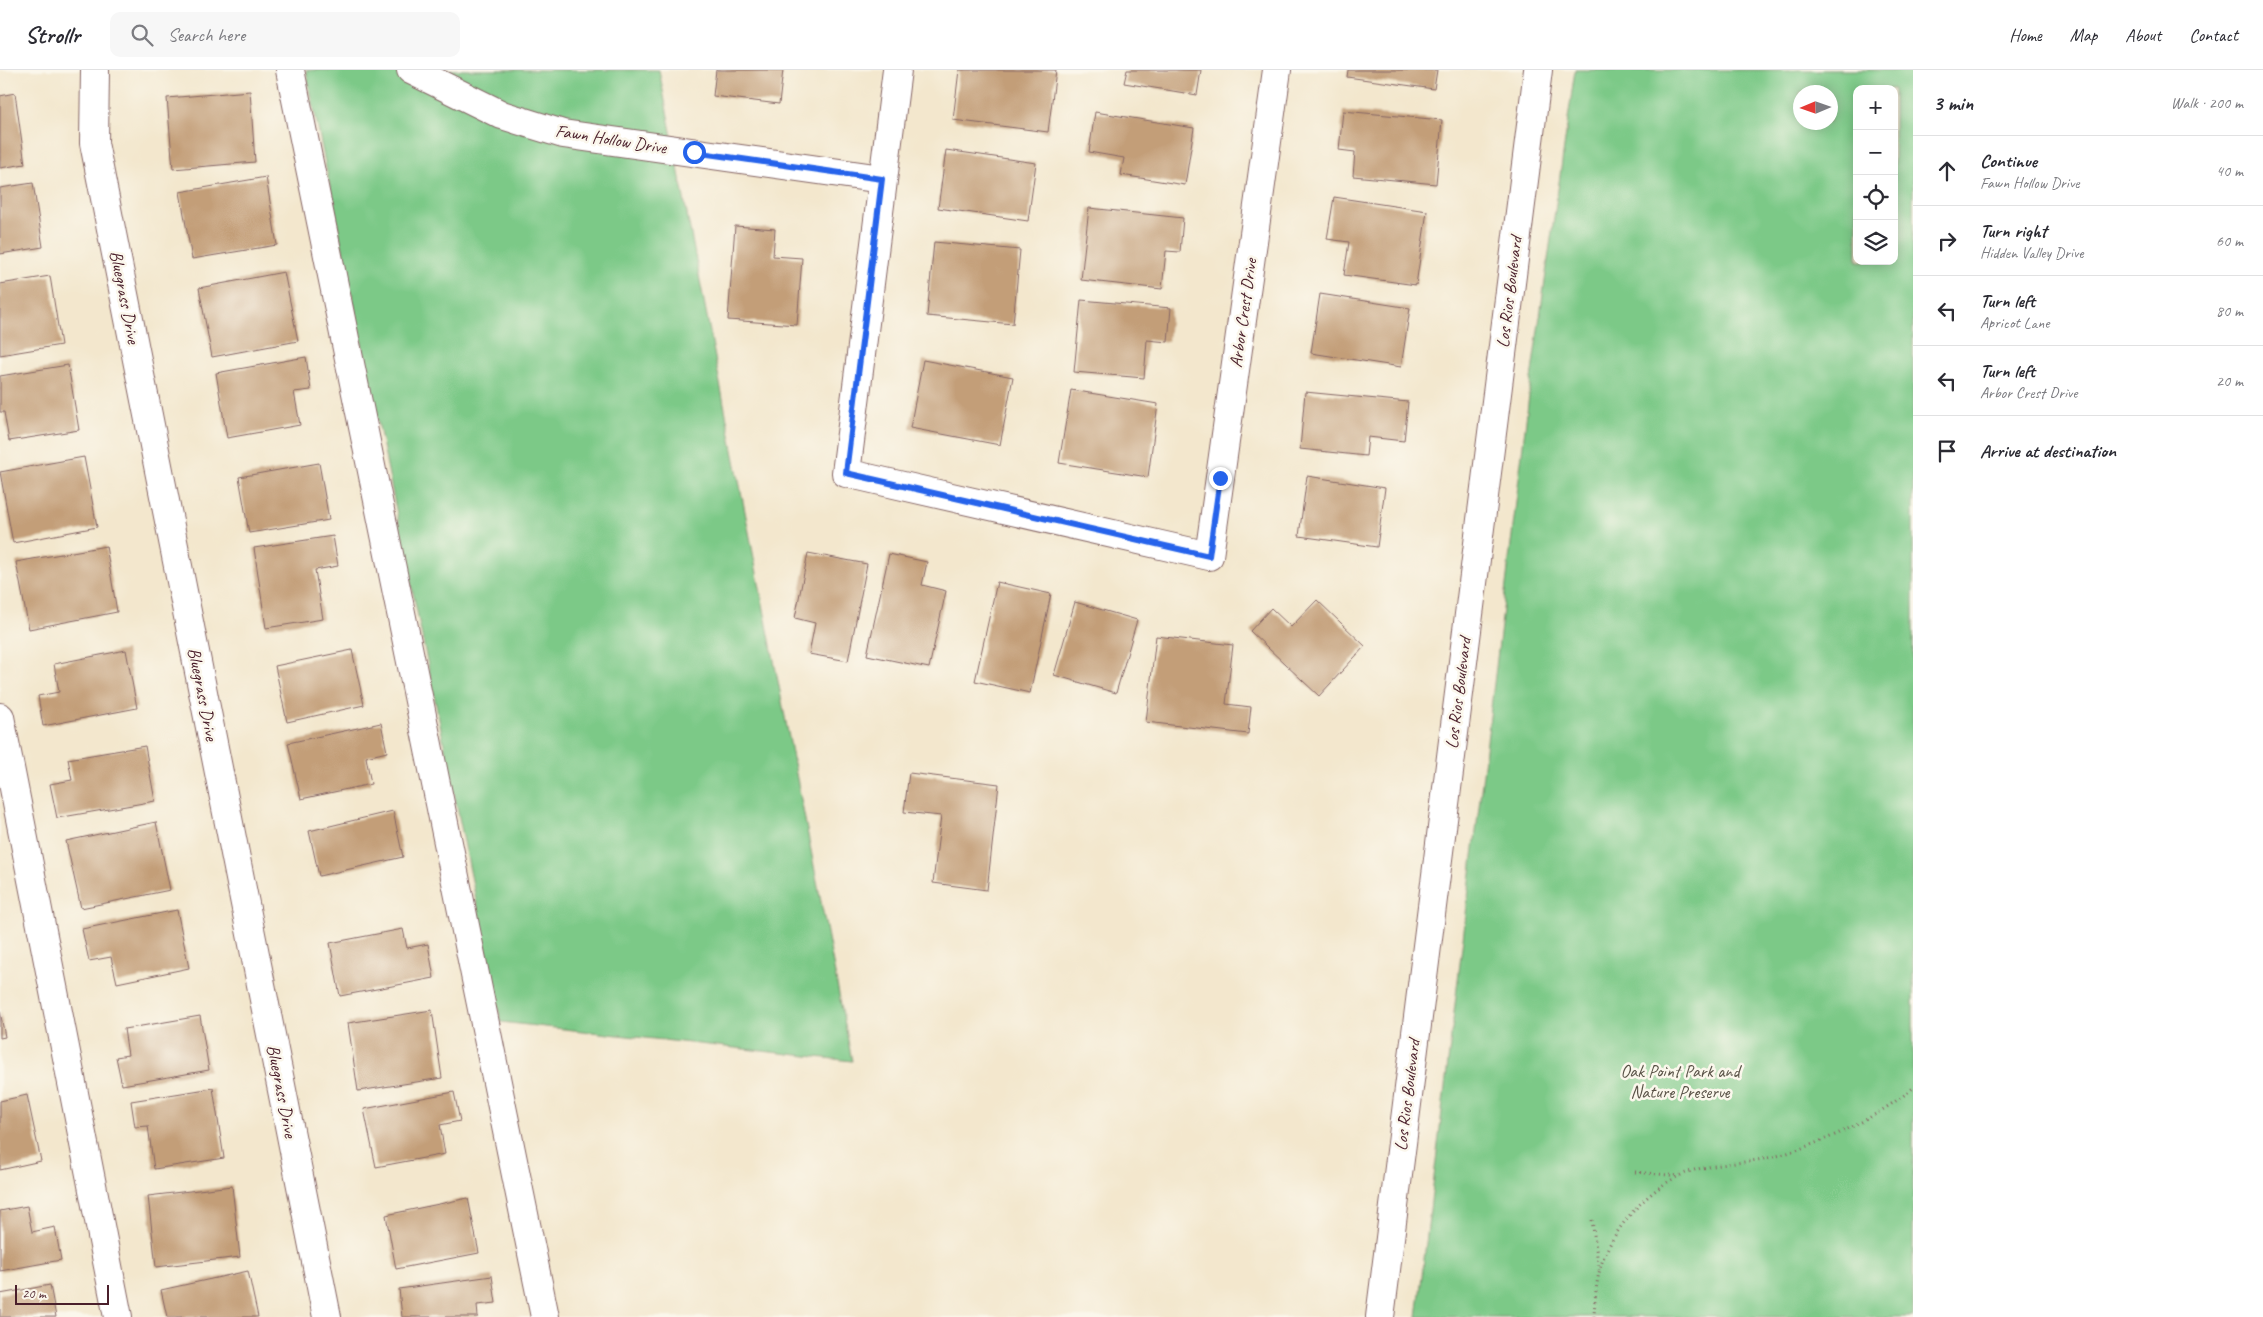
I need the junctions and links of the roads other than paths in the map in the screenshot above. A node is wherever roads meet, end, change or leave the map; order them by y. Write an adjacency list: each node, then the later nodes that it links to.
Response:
1 (95, 70): 10 (street, Bluegrass Drive)
2 (290, 70): 11 (street)
3 (411, 70): 7 (street, Fawn Hollow Drive)
4 (897, 70): 7 (street)
5 (1277, 70): 7 (street, Arbor Crest Drive)
6 (1538, 70): 12 (street, Los Rios Boulevard)
7 (882, 179)
8 (0, 717): 9 (street)
9 (118, 1317)
10 (327, 1317)
11 (545, 1317)
12 (1380, 1317)

